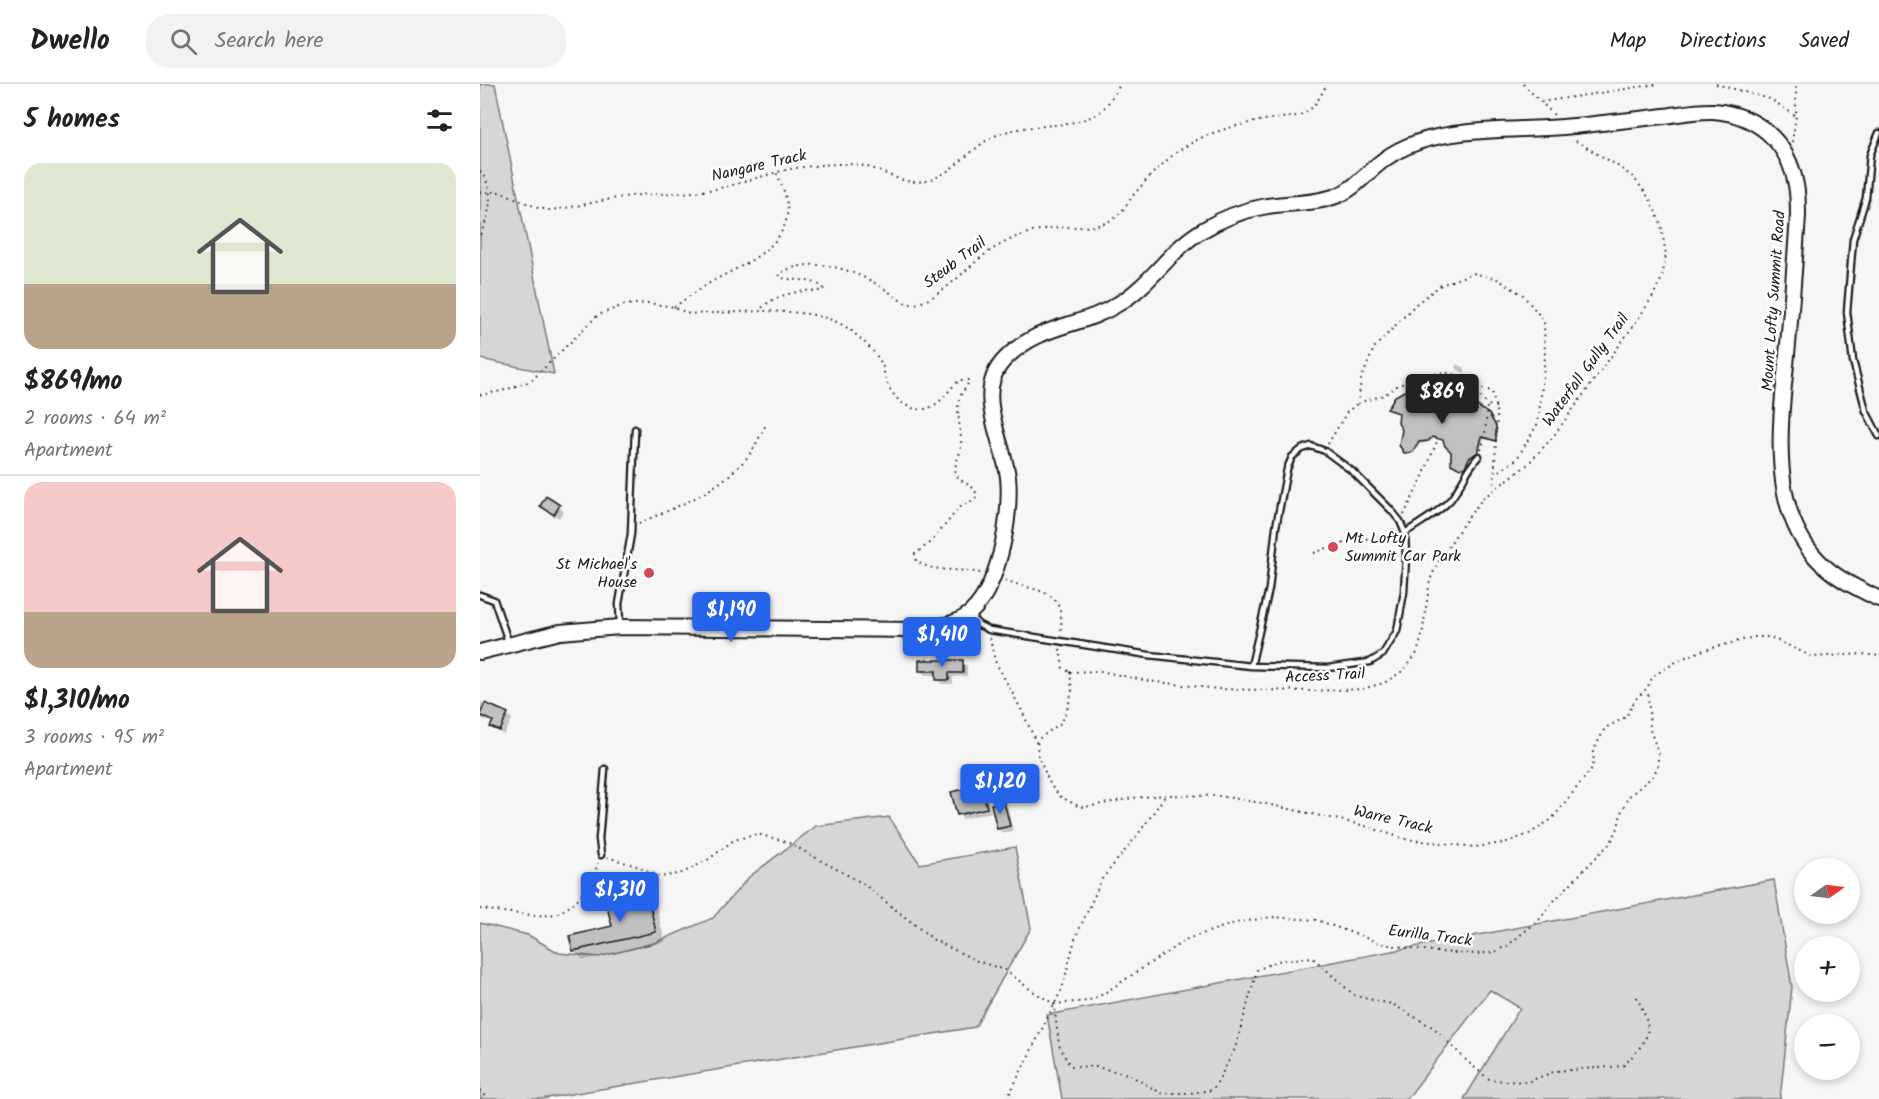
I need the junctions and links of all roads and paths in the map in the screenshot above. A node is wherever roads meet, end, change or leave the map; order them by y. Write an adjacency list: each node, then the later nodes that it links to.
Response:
1 (1121, 84): 14 (path, Nangare Track)
2 (1327, 84): 19 (path, Steub Trail)
3 (1522, 84): 7 (path)
4 (1658, 84): 7 (path)
5 (1716, 84): 9 (path)
6 (1796, 84): 9 (path)
7 (1541, 102): 8 (path)
8 (1555, 116)
9 (1796, 116): 12 (path)
10 (1879, 133): 28 (lane)
11 (1572, 139): 34 (path, Waterfall Gully Trail)
12 (1788, 159): 39 (main road, Mount Lofty Summit Road); 40 (main road, Mount Lofty Summit Road)
13 (480, 171): 16 (path)
14 (777, 172): 16 (path, Nangare Track); 18 (path)
15 (480, 192): 16 (path, Nangare Track)
16 (491, 192): 17 (path)
17 (480, 235)
18 (674, 307): 19 (path); 21 (path)
19 (764, 311): 35 (path)
20 (1470, 386): 22 (path); 23 (path); 24 (path); 26 (path)
21 (480, 395)
22 (1358, 403): 31 (path); 33 (path)
23 (1488, 405): 24 (path); 32 (path)
24 (1496, 407): 33 (path)
25 (767, 423): 36 (path)
26 (1443, 423)
27 (635, 429): 36 (lane)
28 (1879, 436)
29 (1438, 439): 30 (path)
30 (1435, 447)
31 (1325, 451): 37 (lane); 47 (lane)
32 (1479, 456): 37 (lane)
33 (1496, 473): 34 (path)
34 (1494, 487): 48 (path, Access Trail)
35 (977, 496)
36 (631, 526): 41 (lane)
37 (1405, 533): 47 (lane)
38 (480, 596): 44 (lane)
39 (1879, 599)
40 (968, 615): 41 (main road); 42 (lane)
41 (620, 627): 44 (main road)
42 (989, 630): 43 (lane); 50 (path, Warre Track)
43 (1060, 641): 47 (lane); 48 (path)
44 (509, 644): 45 (main road)
45 (480, 652)
46 (1879, 656): 49 (path, Warre Track)
47 (1251, 666)
48 (1070, 672): 50 (path)
49 (1647, 688): 52 (path, Warre Track); 56 (path, Eurilla Track)
50 (1037, 744): 52 (path, Warre Track)
51 (605, 769): 53 (lane)
52 (1166, 795): 56 (path)
53 (601, 855): 54 (path); 56 (path)
54 (480, 909)
55 (1635, 994): 56 (path)
56 (1054, 1004): 59 (path)
57 (480, 1090): 58 (path)
58 (487, 1099)
59 (1006, 1099)

